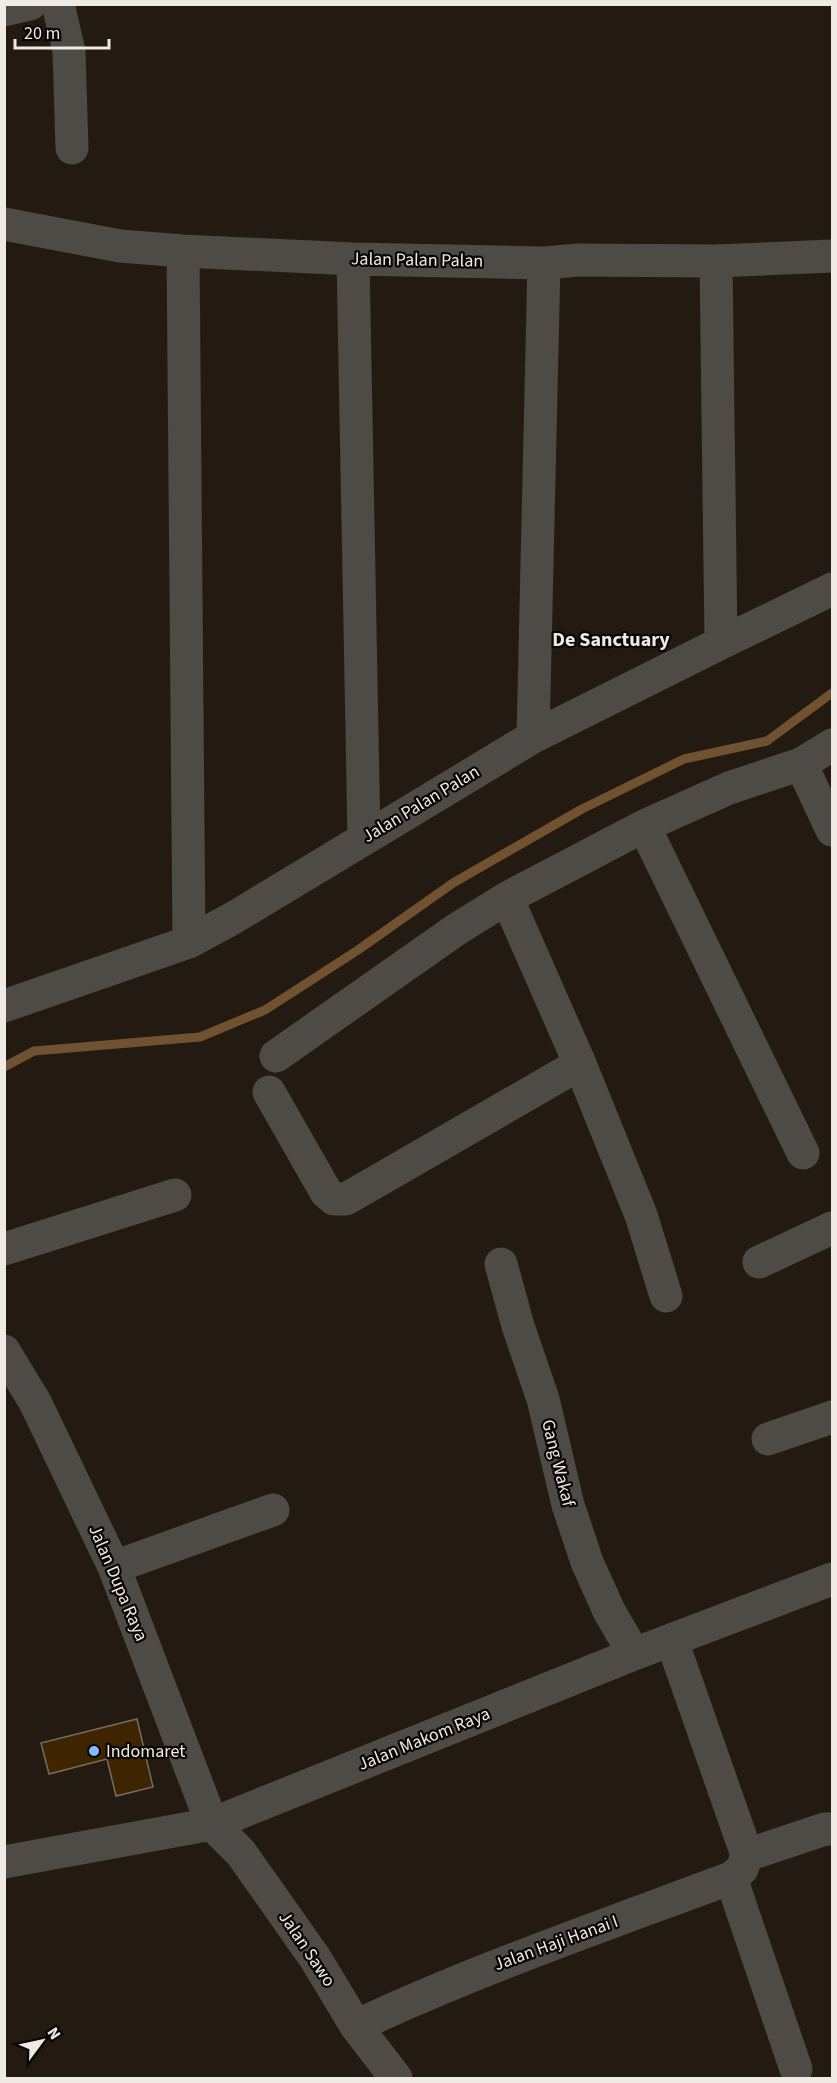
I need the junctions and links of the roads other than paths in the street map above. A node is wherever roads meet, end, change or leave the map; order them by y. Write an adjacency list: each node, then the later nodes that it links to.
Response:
1 (30, 4): 3 (street)
2 (58, 4): 4 (street)
3 (4, 10)
4 (72, 148)
5 (4, 224): 6 (street, Jalan Palan Palan)
6 (183, 251): 8 (street, Jalan Palan Palan); 20 (street)
7 (832, 256): 9 (street, Jalan Palan Palan)
8 (353, 259): 10 (street, Jalan Palan Palan); 18 (street)
9 (716, 261): 10 (street, Jalan Palan Palan); 12 (street)
10 (544, 263): 13 (street)
11 (832, 589): 12 (street, Jalan Palan Palan)
12 (721, 642): 13 (street, Jalan Palan Palan)
13 (533, 737): 18 (street, Jalan Palan Palan)
14 (832, 745): 15 (street)
15 (801, 764): 16 (street); 17 (street)
16 (644, 826): 19 (street); 25 (street)
17 (832, 830)
18 (364, 838): 20 (street, Jalan Palan Palan)
19 (507, 898): 22 (street); 23 (street)
20 (189, 942): 21 (street, Jalan Palan Palan)
21 (4, 1006)
22 (276, 1056)
23 (580, 1064): 24 (street); 31 (street)
24 (269, 1092)
25 (803, 1153)
26 (175, 1195): 28 (street)
27 (832, 1228): 29 (street)
28 (4, 1249)
29 (759, 1262)
30 (501, 1264): 39 (street, Gang Wakaf)
31 (666, 1296)
32 (4, 1351): 36 (street, Jalan Dupa Raya)
33 (832, 1417): 34 (street)
34 (768, 1439)
35 (273, 1510): 36 (street)
36 (124, 1564): 40 (street, Jalan Dupa Raya)
37 (832, 1579): 38 (street, Jalan Makom Raya)
38 (672, 1641): 39 (street, Jalan Makom Raya); 43 (street)
39 (634, 1654): 40 (street, Jalan Makom Raya)
40 (212, 1824): 42 (street, Jalan Makom Raya); 44 (street, Jalan Sawo)
41 (832, 1829): 43 (street, Jalan Haji Hanai I)
42 (4, 1862)
43 (739, 1866): 44 (street, Jalan Haji Hanai I); 45 (street)
44 (356, 2026): 46 (street, Jalan Sawo)
45 (796, 2069)
46 (396, 2079)

